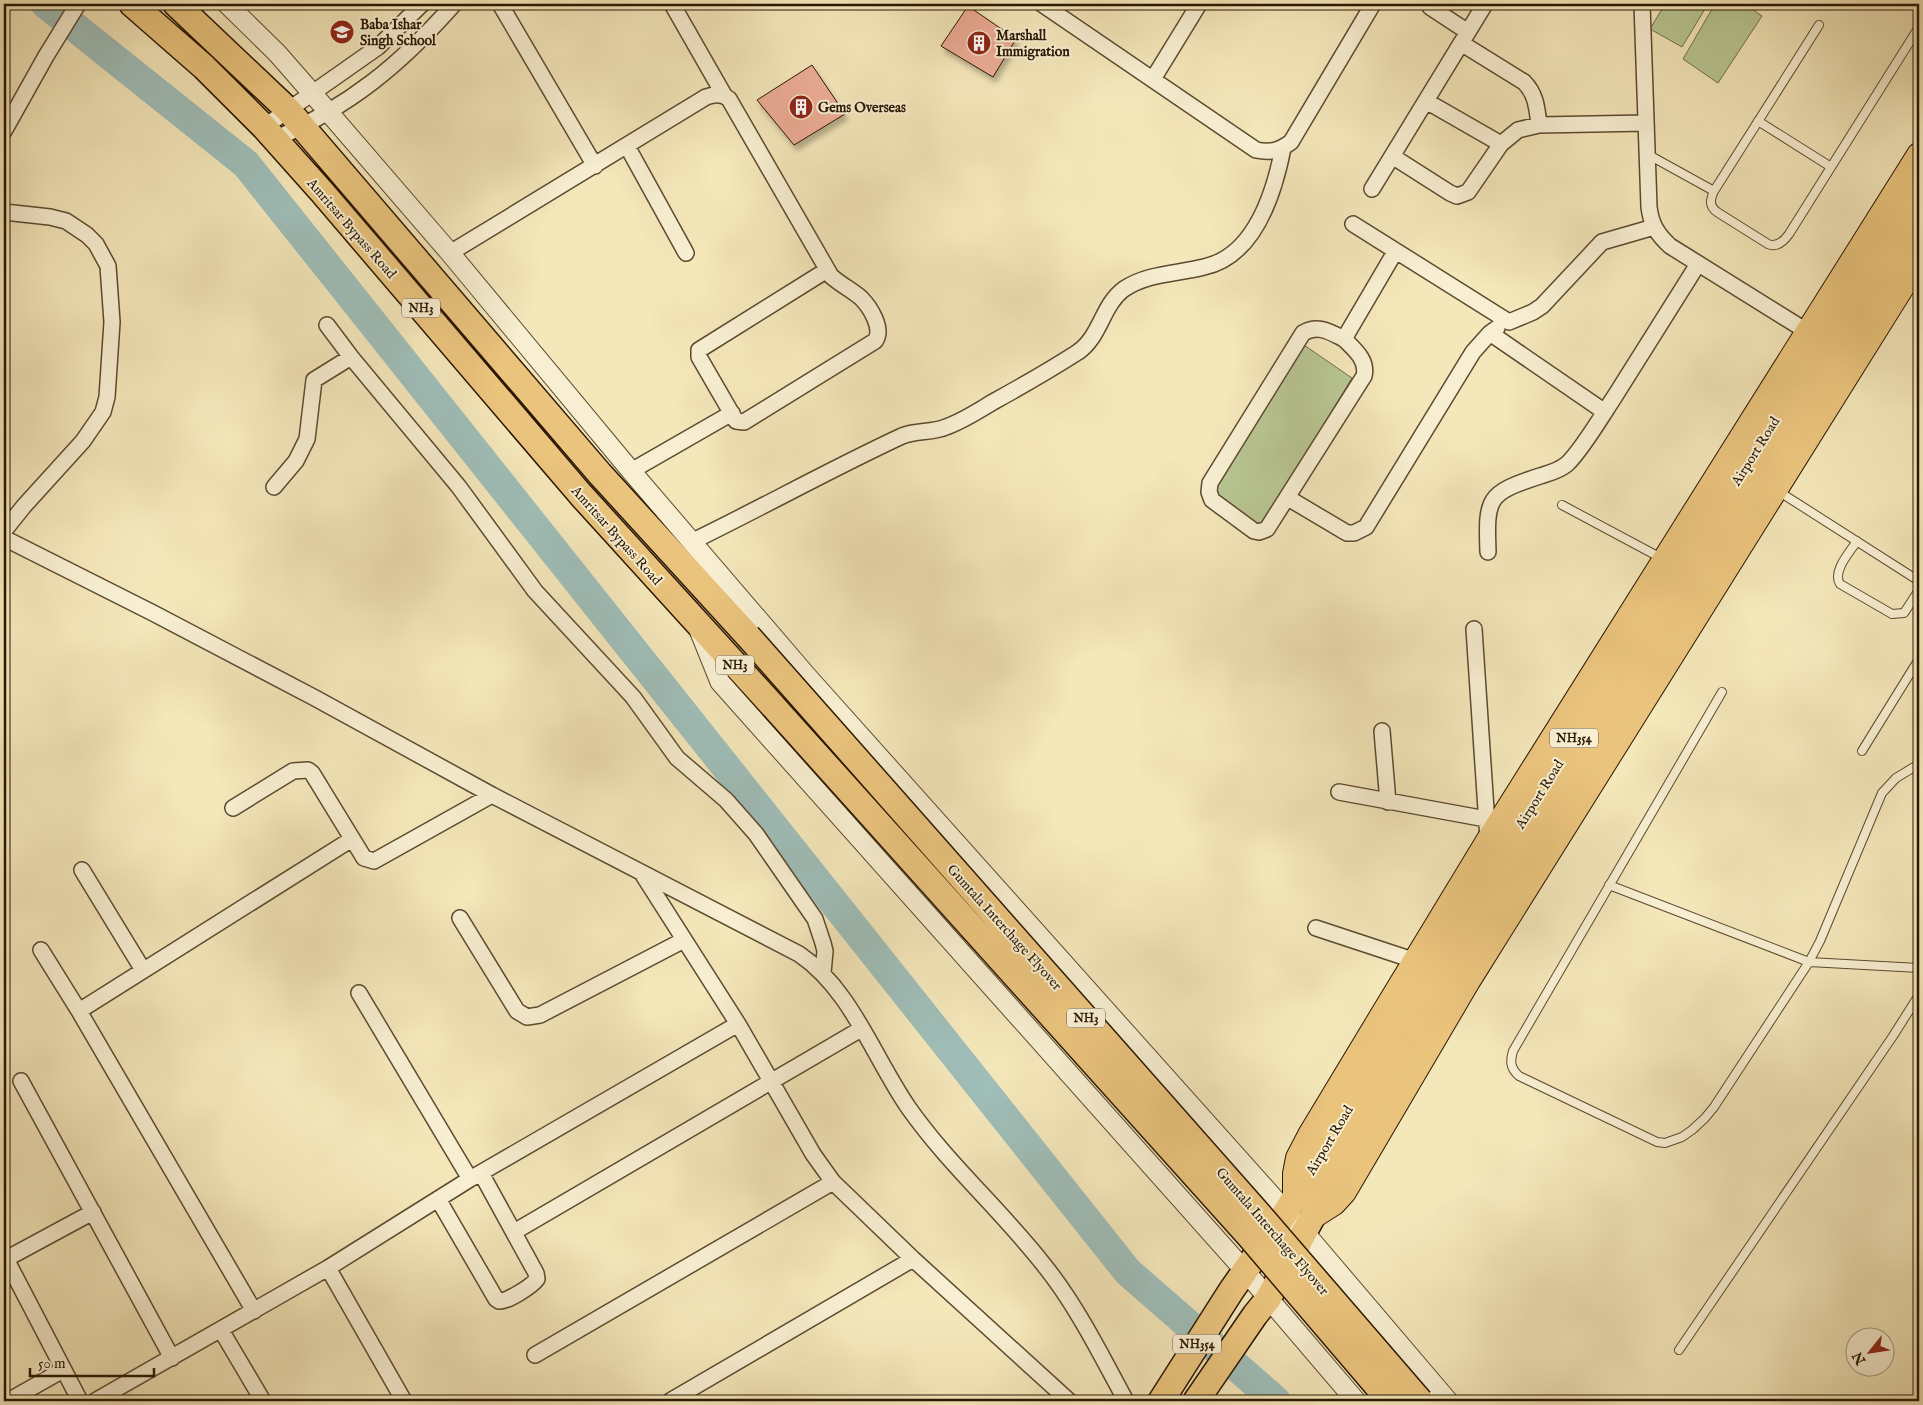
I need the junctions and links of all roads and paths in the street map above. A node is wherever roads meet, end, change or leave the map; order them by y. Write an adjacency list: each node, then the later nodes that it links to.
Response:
1 (78, 4): 27 (street)
2 (132, 4): 28 (highway, Amritsar Bypass Road / NH3)
3 (176, 4): 23 (highway, Amritsar Bypass Road / NH3)
4 (227, 4): 19 (street)
5 (422, 4): 19 (street)
6 (454, 4): 22 (street)
7 (500, 4): 35 (street)
8 (672, 4): 20 (street)
9 (1042, 4): 18 (street)
10 (1199, 4): 18 (street)
11 (1373, 4): 31 (street)
12 (1485, 4): 17 (street)
13 (1642, 4): 25 (street)
14 (1430, 7): 17 (street)
15 (1819, 25): 24 (lane)
16 (1919, 27): 36 (lane)
17 (1465, 37): 21 (street); 26 (street)
18 (1153, 79): 31 (street)
19 (312, 93): 22 (street); 23 (street)
20 (724, 95): 30 (street); 49 (street)
21 (1426, 101): 29 (street); 34 (street)
22 (329, 112): 23 (street); 45 (street)
23 (295, 119): 28 (street); 28 (street); 70 (highway, Amritsar Bypass Road / NH3)
24 (1758, 121): 36 (lane); 39 (lane)
25 (1646, 123): 26 (street); 32 (street)
26 (1539, 125): 29 (street)
27 (4, 131)
28 (269, 133): 72 (highway, Amritsar Bypass Road / NH3)
29 (1501, 144): 34 (street)
30 (627, 146): 35 (street); 46 (street)
31 (1282, 148): 65 (street)
32 (1647, 154): 39 (lane); 42 (street)
33 (1919, 155): 52 (main road)
34 (1392, 156): 38 (street)
35 (595, 166): 45 (street)
36 (1831, 167): 39 (lane)
37 (1919, 187): 107 (highway, Airport Road / NH354)
38 (1372, 189)
39 (1714, 191)
40 (4, 212): 63 (street)
41 (1352, 224): 44 (street)
42 (1654, 227): 47 (street); 50 (street)
43 (1919, 229): 109 (highway, Airport Road / NH354)
44 (1395, 252): 50 (street); 54 (street)
45 (450, 253): 58 (street)
46 (686, 253)
47 (1698, 264): 52 (street); 56 (street)
48 (1917, 268): 60 (main road)
49 (827, 270): 57 (street); 57 (street)
50 (1509, 322): 53 (street)
51 (327, 325): 55 (street)
52 (1808, 332): 68 (main road)
53 (1490, 333): 56 (street); 61 (street)
54 (1344, 338): 61 (street); 61 (street)
55 (351, 357): 59 (street); 96 (street)
56 (1604, 412): 67 (street)
57 (732, 413): 58 (street)
58 (631, 471): 65 (street)
59 (274, 487)
60 (1776, 490): 66 (lane); 109 (main road)
61 (1288, 498)
62 (1562, 505): 68 (lane)
63 (4, 531)
64 (4, 538): 80 (street)
65 (692, 541): 70 (street)
66 (1857, 541): 69 (lane); 71 (lane)
67 (1488, 552)
68 (1665, 560): 83 (main road)
69 (1919, 581)
70 (715, 583): 107 (street); 134 (highway, Gumtala Interchage Flyover / NH3, bridge)
71 (1919, 590)
72 (697, 624): 114 (street); 133 (highway, Gumtala Interchage Flyover / NH3, bridge)
73 (1474, 630): 83 (street)
74 (1919, 659): 77 (lane)
75 (1722, 692): 87 (lane)
76 (1382, 730): 81 (street)
77 (1862, 751)
78 (1919, 764): 93 (lane)
79 (1339, 792): 81 (street)
80 (492, 795): 84 (street); 86 (street)
81 (1388, 802): 83 (street)
82 (233, 808): 84 (street)
83 (1487, 830): 92 (main road)
84 (352, 839): 95 (street)
85 (82, 870): 95 (street)
86 (642, 873): 90 (street); 96 (street)
87 (1609, 885): 93 (lane); 93 (lane)
88 (460, 918): 90 (street)
89 (1316, 928): 92 (street)
90 (684, 940): 100 (street)
91 (41, 950): 99 (street)
92 (1416, 961): 107 (main road)
93 (1809, 962): 94 (lane)
94 (1919, 968)
95 (143, 970): 99 (street)
96 (823, 973): 101 (street)
97 (359, 993): 104 (street)
98 (1919, 995): 118 (lane)
99 (79, 1011): 116 (street)
100 (738, 1024): 103 (street); 104 (street)
101 (861, 1029): 103 (street); 130 (street)
102 (21, 1081): 108 (street)
103 (772, 1081): 105 (street); 110 (street)
104 (476, 1176): 106 (street); 110 (street)
105 (834, 1182): 112 (street); 119 (street)
106 (438, 1199): 110 (street); 113 (street)
107 (1291, 1204): 109 (street); 114 (highway, Airport Road / NH354)
108 (93, 1212): 111 (street); 120 (street)
109 (1310, 1224): 115 (highway, Airport Road / NH354); 135 (street)
110 (514, 1232)
111 (5, 1258): 121 (street)
112 (913, 1259): 128 (street); 129 (street)
113 (328, 1268): 116 (street); 127 (street)
114 (1238, 1281): 115 (street); 122 (highway, Airport Road / NH354)
115 (1261, 1307): 131 (highway, Airport Road / NH354); 132 (street)
116 (254, 1311): 117 (street)
117 (221, 1330): 120 (street); 126 (street)
118 (1680, 1350)
119 (535, 1355)
120 (172, 1358): 125 (street)
121 (62, 1370): 123 (street); 124 (street)
122 (1162, 1399)
123 (8, 1401)
124 (80, 1401)
125 (95, 1401)
126 (263, 1401)
127 (404, 1401)
128 (670, 1401)
129 (1069, 1401)
130 (1126, 1401)
131 (1196, 1401)
132 (1356, 1401)
133 (1390, 1401)
134 (1420, 1401)
135 (1448, 1401)

